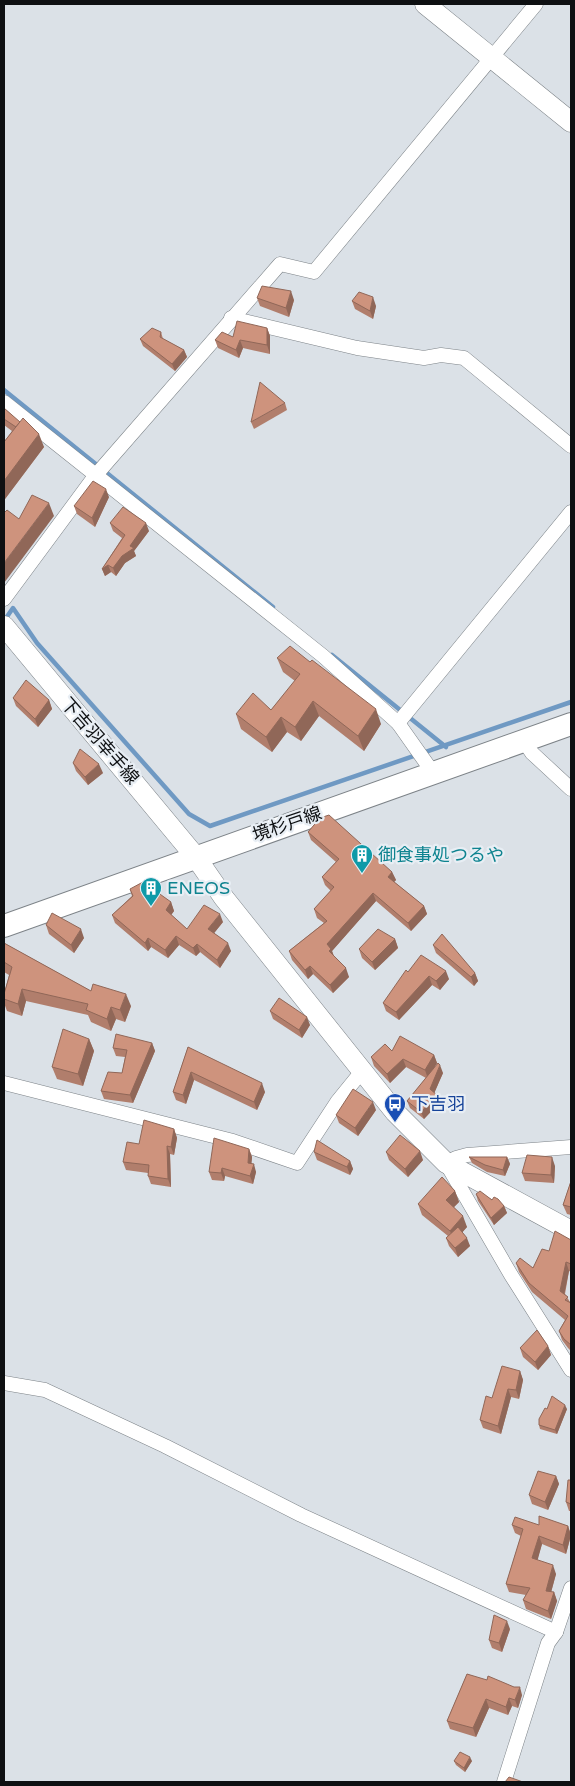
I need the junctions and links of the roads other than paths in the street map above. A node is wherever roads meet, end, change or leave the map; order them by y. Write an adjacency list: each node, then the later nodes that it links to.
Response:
1 (425, 4): 3 (street)
2 (536, 4): 3 (street)
3 (490, 57): 4 (street); 5 (street)
4 (571, 122)
5 (231, 318): 7 (street); 8 (street)
6 (4, 402): 8 (street)
7 (571, 446)
8 (95, 476): 10 (street); 12 (street)
9 (571, 512): 12 (street)
10 (4, 599)
11 (4, 626): 17 (street, 下吉羽幸手線)
12 (398, 724): 15 (street)
13 (571, 724): 14 (main road, 境杉戸線)
14 (524, 741): 15 (main road, 境杉戸線); 16 (street)
15 (434, 774): 17 (main road, 境杉戸線)
16 (571, 789)
17 (195, 856): 18 (main road, 境杉戸線); 19 (street, 下吉羽幸手線)
18 (4, 926)
19 (363, 1070): 20 (street); 22 (street, 下吉羽幸手線)
20 (4, 1083)
21 (571, 1147): 22 (street)
22 (446, 1163): 23 (street, 下吉羽幸手線); 24 (street)
23 (571, 1231)
24 (571, 1370)
25 (4, 1382): 27 (street)
26 (571, 1588): 27 (street)
27 (556, 1632): 28 (street)
28 (504, 1782)

